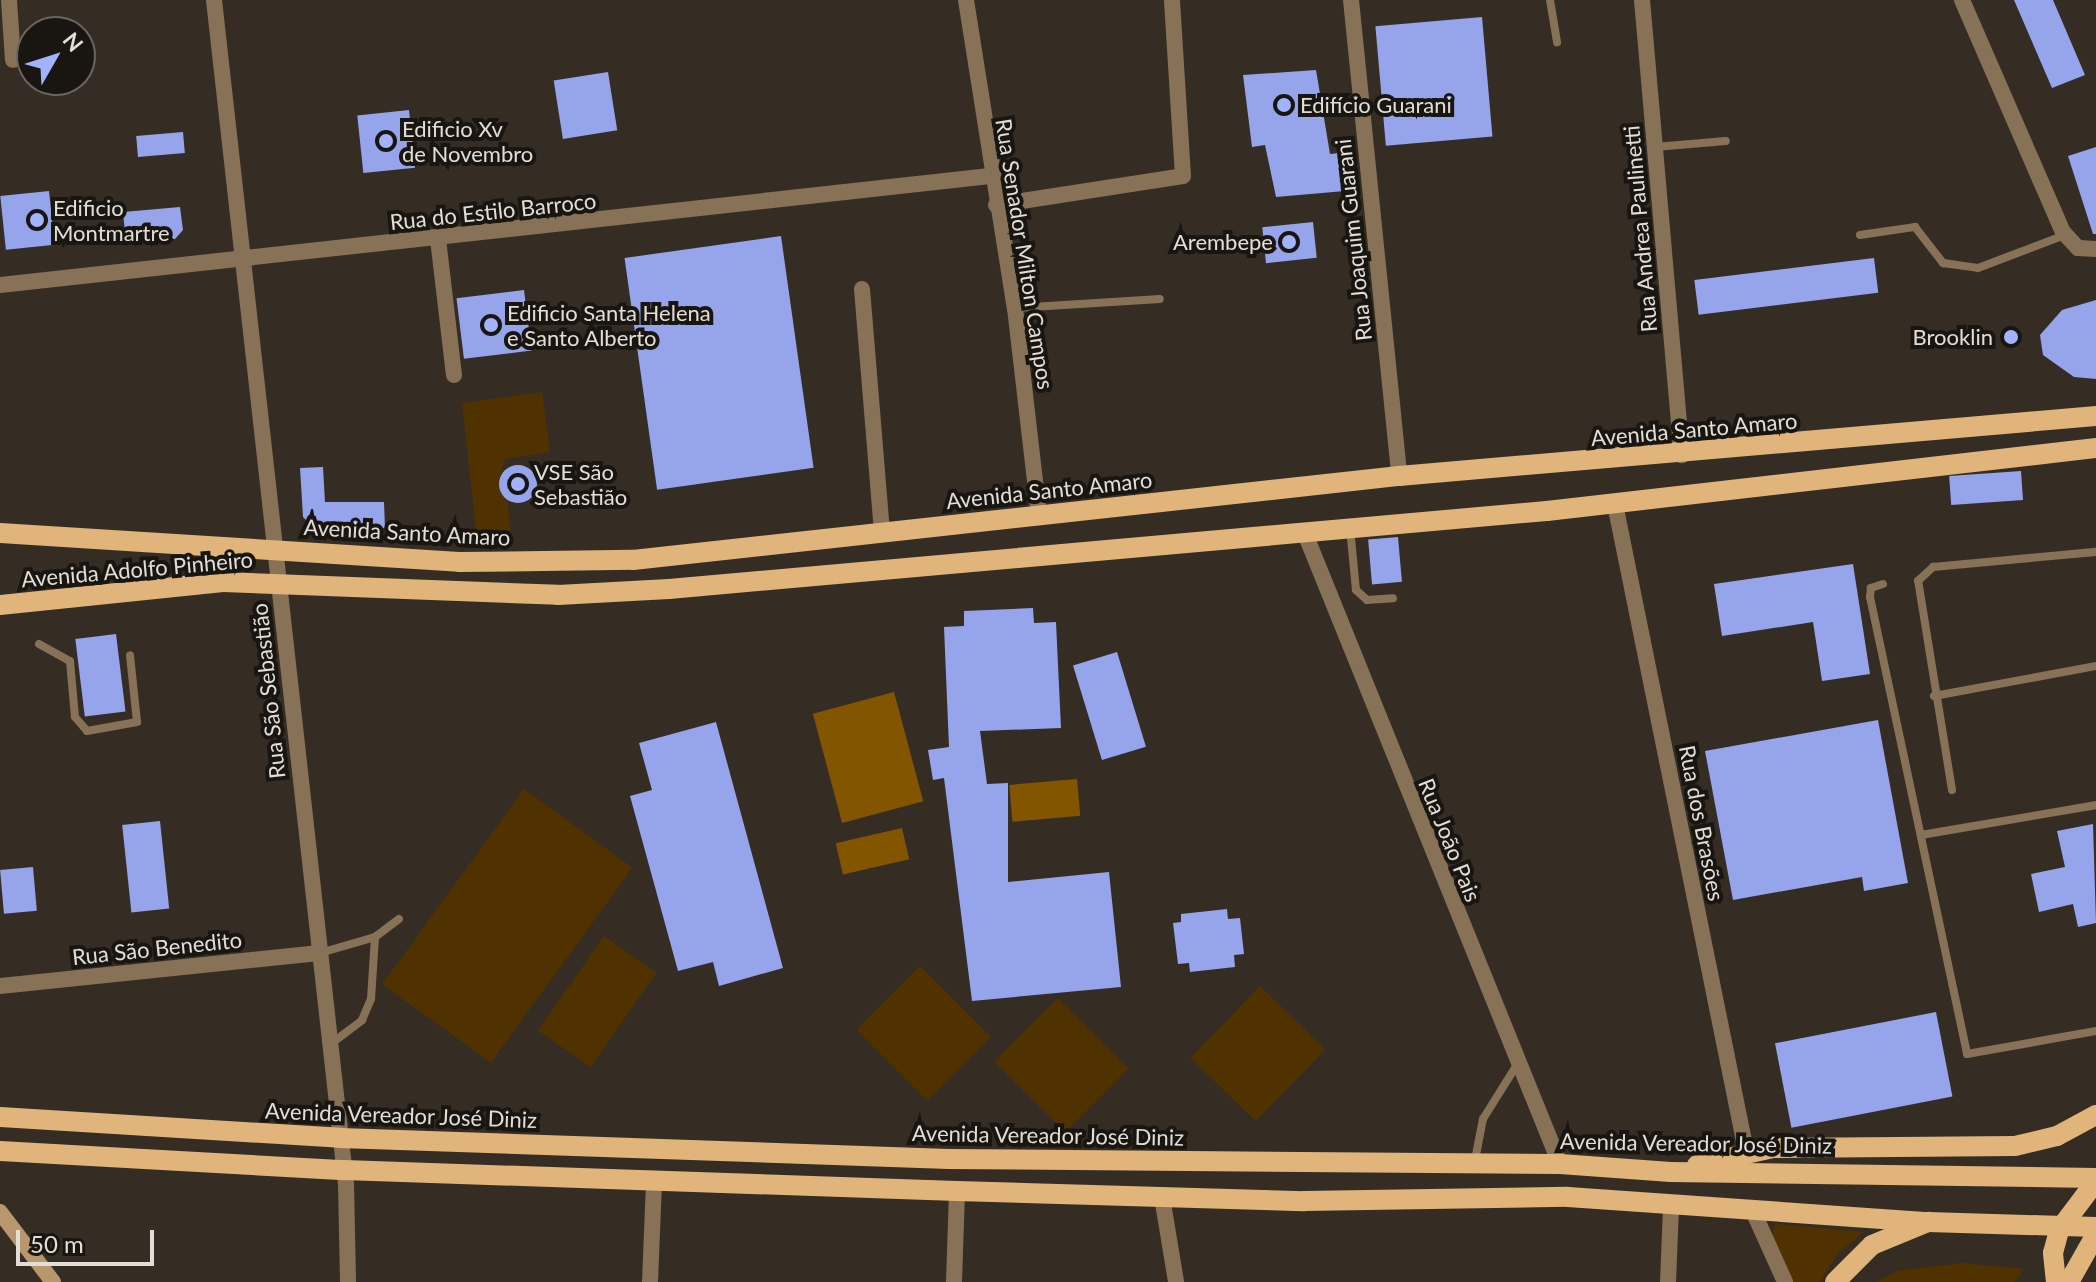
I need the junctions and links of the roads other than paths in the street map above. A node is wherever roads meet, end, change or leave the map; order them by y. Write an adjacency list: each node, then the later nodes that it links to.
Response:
1 (9, 0): 10 (street)
2 (214, 0): 19 (street, Rua São Sebastião)
3 (966, 0): 13 (street, Rua Senador Milton Campos)
4 (1172, 0): 14 (street)
5 (1351, 0): 28 (street, Rua Joaquim Guarani)
6 (1550, 0): 9 (lane)
7 (1642, 0): 12 (street, Rua Andrea Paulinetti)
8 (1962, 0): 16 (street)
9 (1557, 42)
10 (13, 60)
11 (1726, 141): 12 (lane)
12 (1654, 147): 27 (street, Rua Andrea Paulinetti)
13 (990, 176): 14 (street, Rua Senador Milton Campos); 17 (street, Rua do Estilo Barroco)
14 (996, 205): 23 (street, Rua Senador Milton Campos)
15 (1860, 235): 16 (lane)
16 (2065, 235): 18 (street)
17 (438, 239): 19 (street, Rua do Estilo Barroco); 24 (street)
18 (2096, 249)
19 (244, 260): 20 (street, Rua do Estilo Barroco); 35 (street, Rua São Sebastião)
20 (0, 285)
21 (862, 289): 33 (street)
22 (1160, 299): 23 (lane)
23 (1015, 308): 30 (street, Rua Senador Milton Campos)
24 (454, 375)
25 (2096, 416): 27 (main road, Avenida Santo Amaro)
26 (2096, 448): 29 (main road)
27 (1682, 455): 28 (main road, Avenida Santo Amaro)
28 (1399, 476): 30 (main road, Avenida Santo Amaro)
29 (1615, 504): 31 (main road); 59 (street, Rua dos Brasões)
30 (1039, 514): 33 (main road, Avenida Santo Amaro)
31 (1350, 527): 32 (main road); 39 (lane)
32 (1304, 531): 37 (main road); 54 (street, Rua João Pais)
33 (882, 533): 35 (main road, Avenida Santo Amaro)
34 (2, 535): 35 (main road, Avenida Santo Amaro)
35 (274, 548): 37 (street, Rua São Sebastião)
36 (2096, 552): 44 (lane)
37 (278, 582): 40 (main road, Avenida Adolfo Pinheiro); 50 (street, Rua São Sebastião)
38 (1883, 584): 47 (lane)
39 (1393, 598)
40 (0, 605)
41 (39, 644): 42 (lane)
42 (130, 655)
43 (2096, 666): 44 (lane)
44 (1934, 696): 45 (lane)
45 (1952, 790)
46 (2096, 805): 47 (lane)
47 (1921, 835): 52 (lane)
48 (399, 919): 49 (lane)
49 (375, 937): 50 (lane); 53 (lane)
50 (319, 953): 51 (street, Rua São Benedito); 53 (street, Rua São Sebastião)
51 (0, 986)
52 (2096, 1031)
53 (329, 1044): 57 (street, Rua São Sebastião)
54 (1518, 1063): 60 (street, Rua João Pais); 61 (lane)
55 (2096, 1115): 59 (main road)
56 (0, 1117): 57 (main road, Avenida Vereador José Diniz)
57 (340, 1138): 61 (main road, Avenida Vereador José Diniz); 62 (street, Rua São Sebastião)
58 (0, 1151): 62 (main road)
59 (1746, 1151): 63 (main road)
60 (1560, 1164): 61 (main road, Avenida Vereador José Diniz); 63 (main road, Avenida Vereador José Diniz)
61 (1474, 1165)
62 (344, 1170): 65 (main road); 75 (street, Rua São Sebastião)
63 (1671, 1172): 64 (main road, Avenida Vereador José Diniz)
64 (2096, 1180): 82 (main road)
65 (654, 1182): 66 (main road); 76 (street)
66 (957, 1191): 67 (main road); 77 (street)
67 (1162, 1197): 68 (main road); 78 (street)
68 (1671, 1207): 69 (main road); 79 (street)
69 (1753, 1211): 71 (main road); 80 (street)
70 (0, 1212): 74 (street)
71 (1928, 1222): 72 (main road, bridge); 81 (main road)
72 (2096, 1227)
73 (2096, 1234): 83 (main road)
74 (53, 1282)
75 (348, 1282)
76 (650, 1282)
77 (954, 1282)
78 (1176, 1282)
79 (1668, 1282)
80 (1785, 1282)
81 (1835, 1282)
82 (2056, 1282)
83 (2069, 1282)

